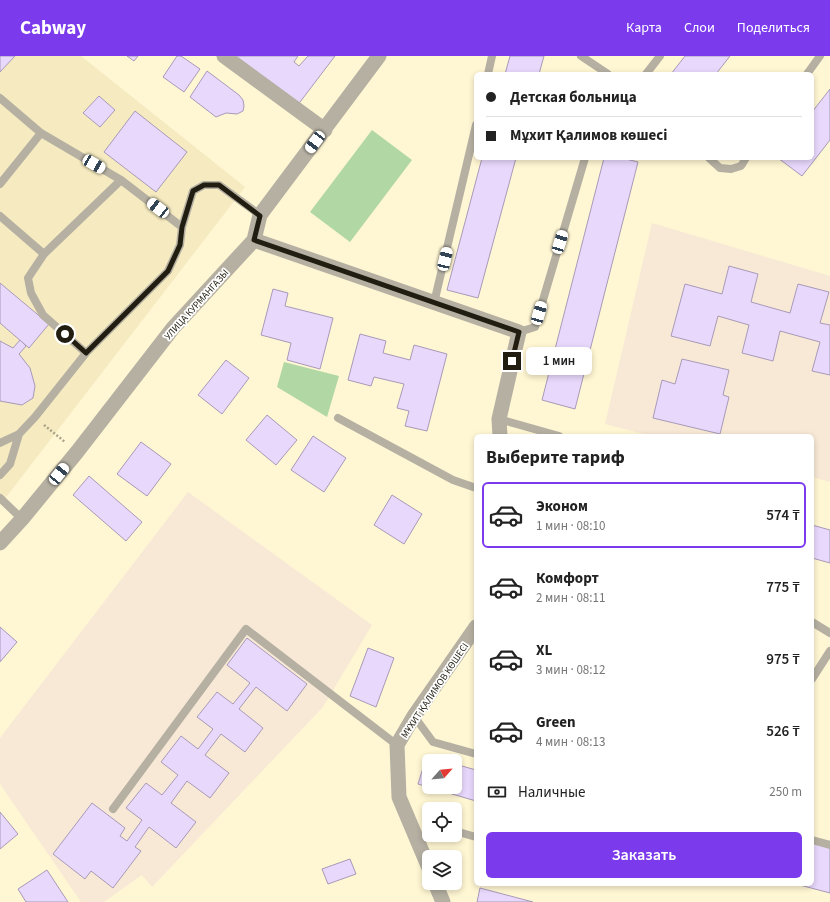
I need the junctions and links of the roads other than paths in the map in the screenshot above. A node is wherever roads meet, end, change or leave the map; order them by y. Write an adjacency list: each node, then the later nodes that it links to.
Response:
1 (224, 56): 12 (street)
2 (379, 56): 12 (street, УЛИЦА КУРМАНГАЗЫ)
3 (492, 56): 7 (lane)
4 (581, 56): 8 (lane)
5 (660, 56): 9 (lane)
6 (820, 56): 10 (lane)
7 (488, 72)
8 (605, 72)
9 (648, 72)
10 (808, 72)
11 (0, 98): 13 (lane)
12 (325, 130): 21 (street, УЛИЦА КУРМАНГАЗЫ)
13 (41, 133): 18 (lane); 19 (lane)
14 (474, 133): 25 (lane)
15 (584, 160): 26 (lane)
16 (711, 160): 17 (lane)
17 (745, 160)
18 (121, 180): 22 (lane); 24 (lane)
19 (0, 184)
20 (0, 216): 24 (lane)
21 (260, 216): 22 (lane); 23 (street, УЛИЦА КУРМАНГАЗЫ)
22 (182, 227): 27 (lane)
23 (254, 240): 25 (street); 37 (street, УЛИЦА КУРМАНГАЗЫ)
24 (44, 254): 27 (lane)
25 (434, 303): 26 (street)
26 (519, 332): 29 (street)
27 (86, 353): 30 (lane)
28 (338, 418): 35 (lane)
29 (498, 419): 31 (street); 32 (lane)
30 (19, 434): 33 (lane); 34 (lane)
31 (500, 434)
32 (552, 434)
33 (0, 443)
34 (0, 475)
35 (474, 487)
36 (0, 498): 37 (lane)
37 (22, 519): 38 (street, УЛИЦА КУРМАНГАЗЫ)
38 (0, 543)
39 (814, 623): 41 (lane)
40 (474, 631): 44 (street, МҰХИТ ҚАЛИМОВ КӨШЕСІ)
41 (830, 633)
42 (830, 651): 43 (lane)
43 (814, 676)
44 (414, 716): 45 (street, МҰХИТ ҚАЛИМОВ КӨШЕСІ); 46 (lane)
45 (397, 745): 47 (lane); 49 (street, МҰХИТ ҚАЛИМОВ КӨШЕСІ)
46 (474, 753)
47 (113, 809)
48 (462, 833): 50 (lane)
49 (422, 836)
50 (474, 836)
51 (814, 841): 52 (lane)
52 (830, 845)
53 (438, 890): 54 (street)
54 (443, 902)

